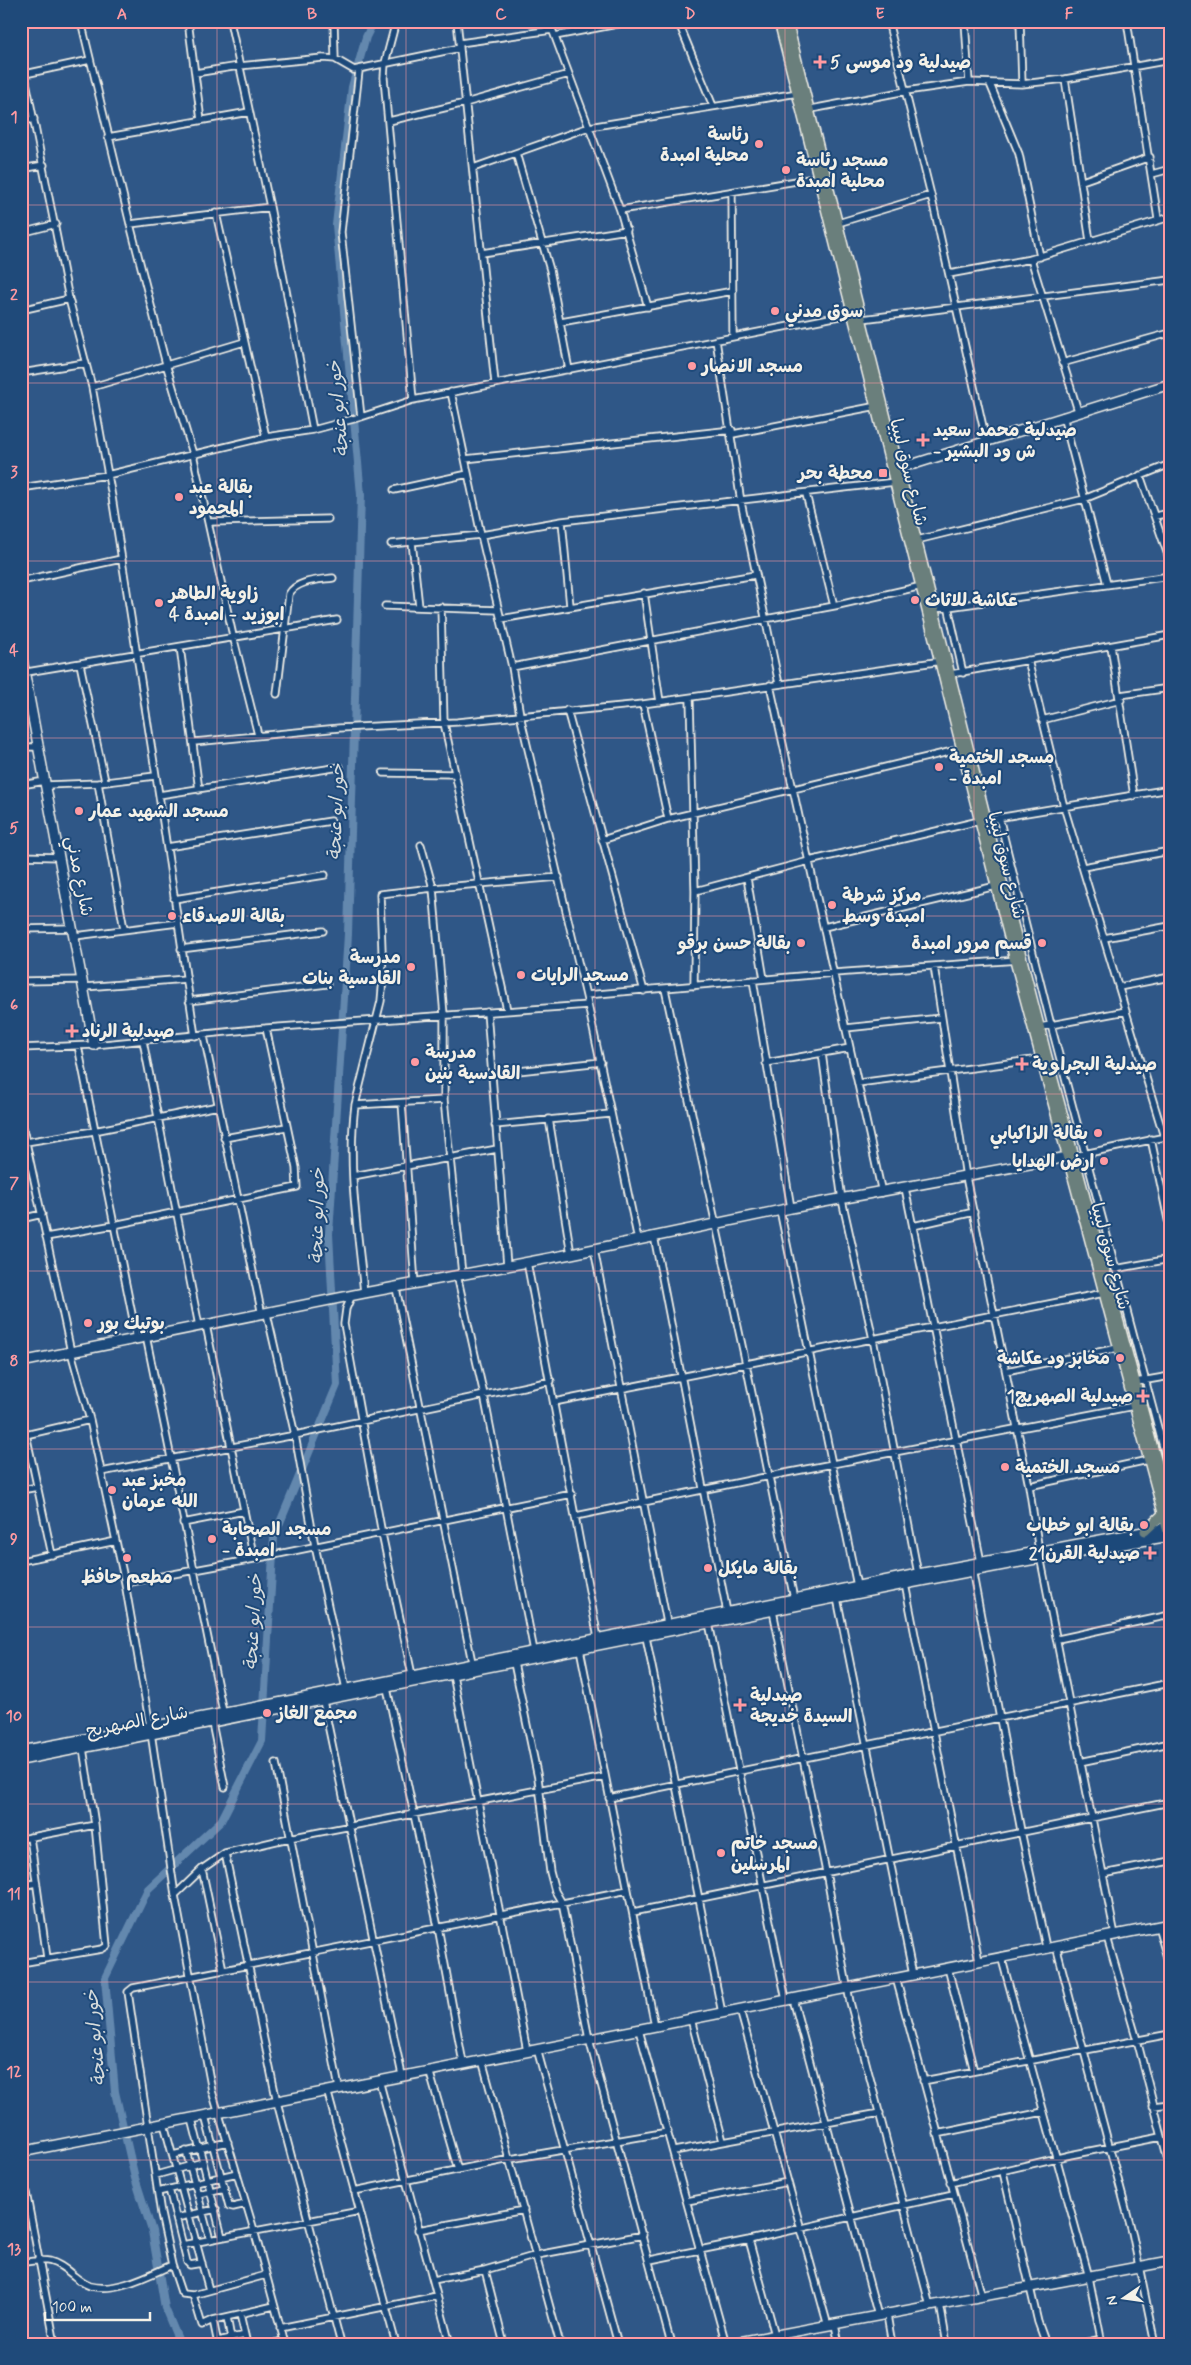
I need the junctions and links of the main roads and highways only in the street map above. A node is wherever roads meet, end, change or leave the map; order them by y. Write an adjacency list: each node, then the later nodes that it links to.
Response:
1 (779, 21): 3 (main road, شارع سوق ليبيا)
2 (787, 23): 3 (main road, شارع سوق ليبيا)
3 (801, 92): 4 (main road, شارع سوق ليبيا)
4 (822, 177): 5 (main road, شارع سوق ليبيا); 5 (main road, شارع سوق ليبيا)
5 (859, 315): 6 (main road, شارع سوق ليبيا); 6 (main road, شارع سوق ليبيا)
6 (895, 467): 7 (main road, شارع سوق ليبيا); 7 (main road, شارع سوق ليبيا)
7 (925, 586): 8 (main road, شارع سوق ليبيا); 8 (main road, شارع سوق ليبيا)
8 (944, 661): 9 (main road, شارع سوق ليبيا); 9 (main road, شارع سوق ليبيا)
9 (983, 820): 10 (main road, شارع سوق ليبيا); 10 (main road, شارع سوق ليبيا)
10 (1019, 960): 11 (main road, شارع سوق ليبيا); 11 (main road, شارع سوق ليبيا)
11 (1071, 1156): 12 (main road, شارع سوق ليبيا); 12 (main road, شارع سوق ليبيا)
12 (1166, 1512): 13 (main road); 14 (main road, شارع سوق ليبيا)
13 (1145, 1531)
14 (1169, 1533)

